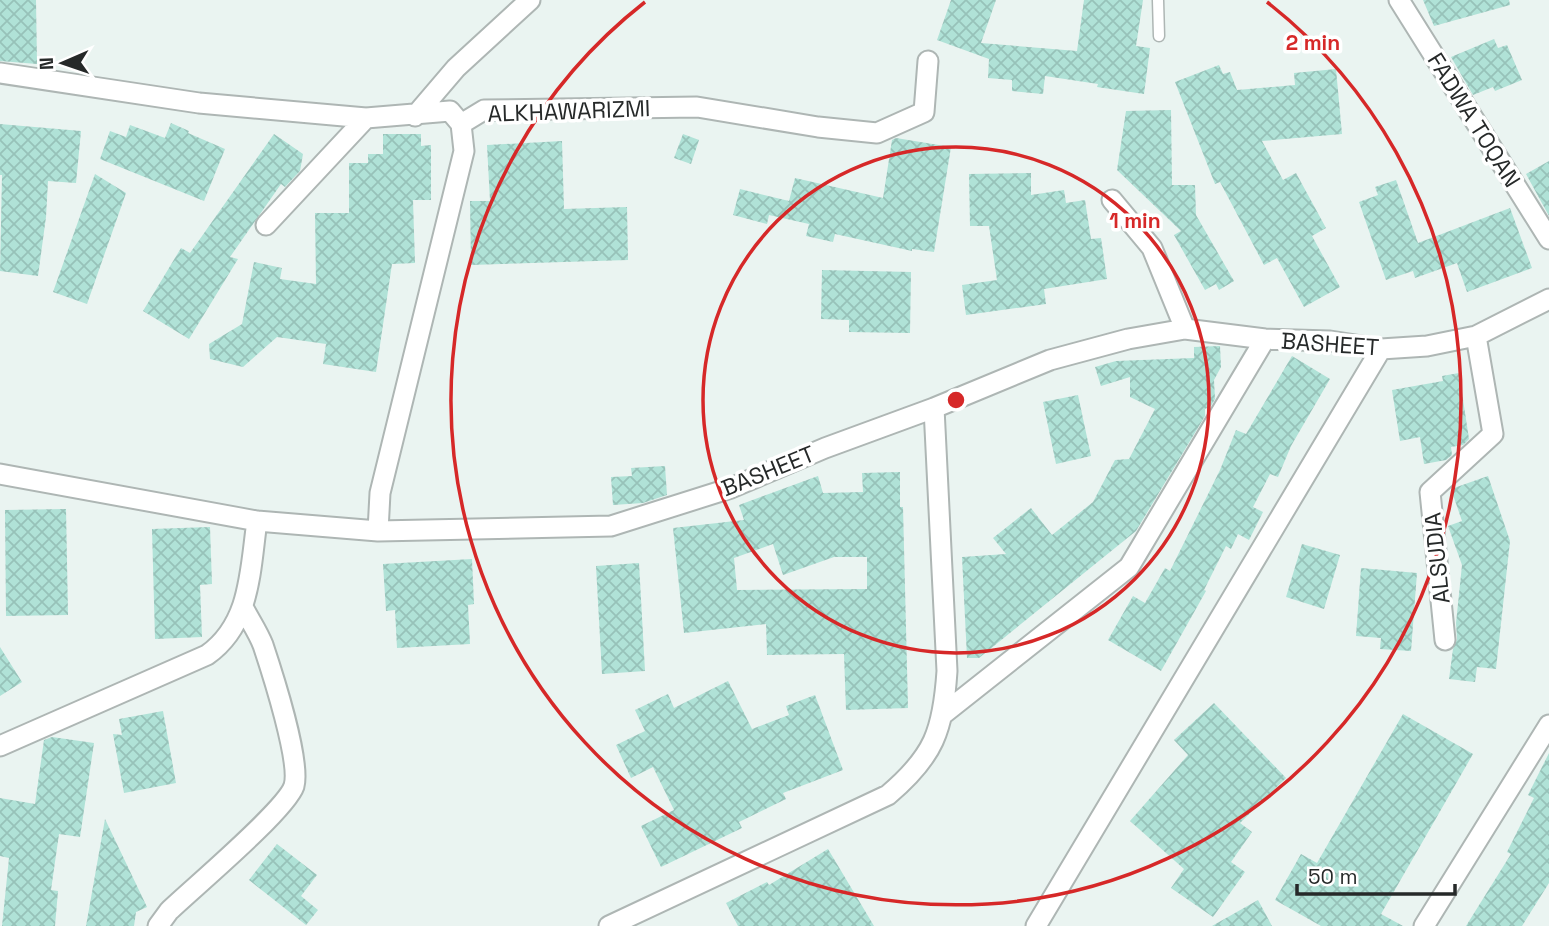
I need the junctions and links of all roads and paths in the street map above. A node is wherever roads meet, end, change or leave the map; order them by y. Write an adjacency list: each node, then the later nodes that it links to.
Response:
1 (530, 0): 7 (street)
2 (1158, 0): 4 (lane)
3 (1399, 0): 12 (street, FADWA TOQAN)
4 (1158, 36)
5 (928, 61): 9 (street, ALKHAWARIZMI)
6 (0, 73): 8 (street, ALKHAWARIZMI)
7 (415, 116): 8 (street, ALKHAWARIZMI); 9 (street, ALKHAWARIZMI)
8 (366, 118): 11 (street)
9 (461, 124): 21 (street)
10 (1112, 200): 14 (street)
11 (266, 225)
12 (1549, 239)
13 (1549, 299): 15 (street, BASHEET)
14 (1185, 329): 16 (street, BASHEET); 18 (street, BASHEET)
15 (1476, 336): 17 (street, BASHEET); 23 (street, ALSUDIA)
16 (1265, 339): 17 (street, BASHEET); 24 (street)
17 (1381, 349): 29 (street)
18 (934, 408): 21 (street, BASHEET); 24 (street)
19 (0, 474): 20 (street, BASHEET)
20 (257, 522): 21 (street, BASHEET); 22 (street)
21 (378, 531)
22 (243, 607): 26 (street); 27 (street)
23 (1445, 640)
24 (942, 715): 28 (street)
25 (1549, 725): 30 (street)
26 (0, 746)
27 (158, 926)
28 (609, 926)
29 (1036, 926)
30 (1424, 926)

